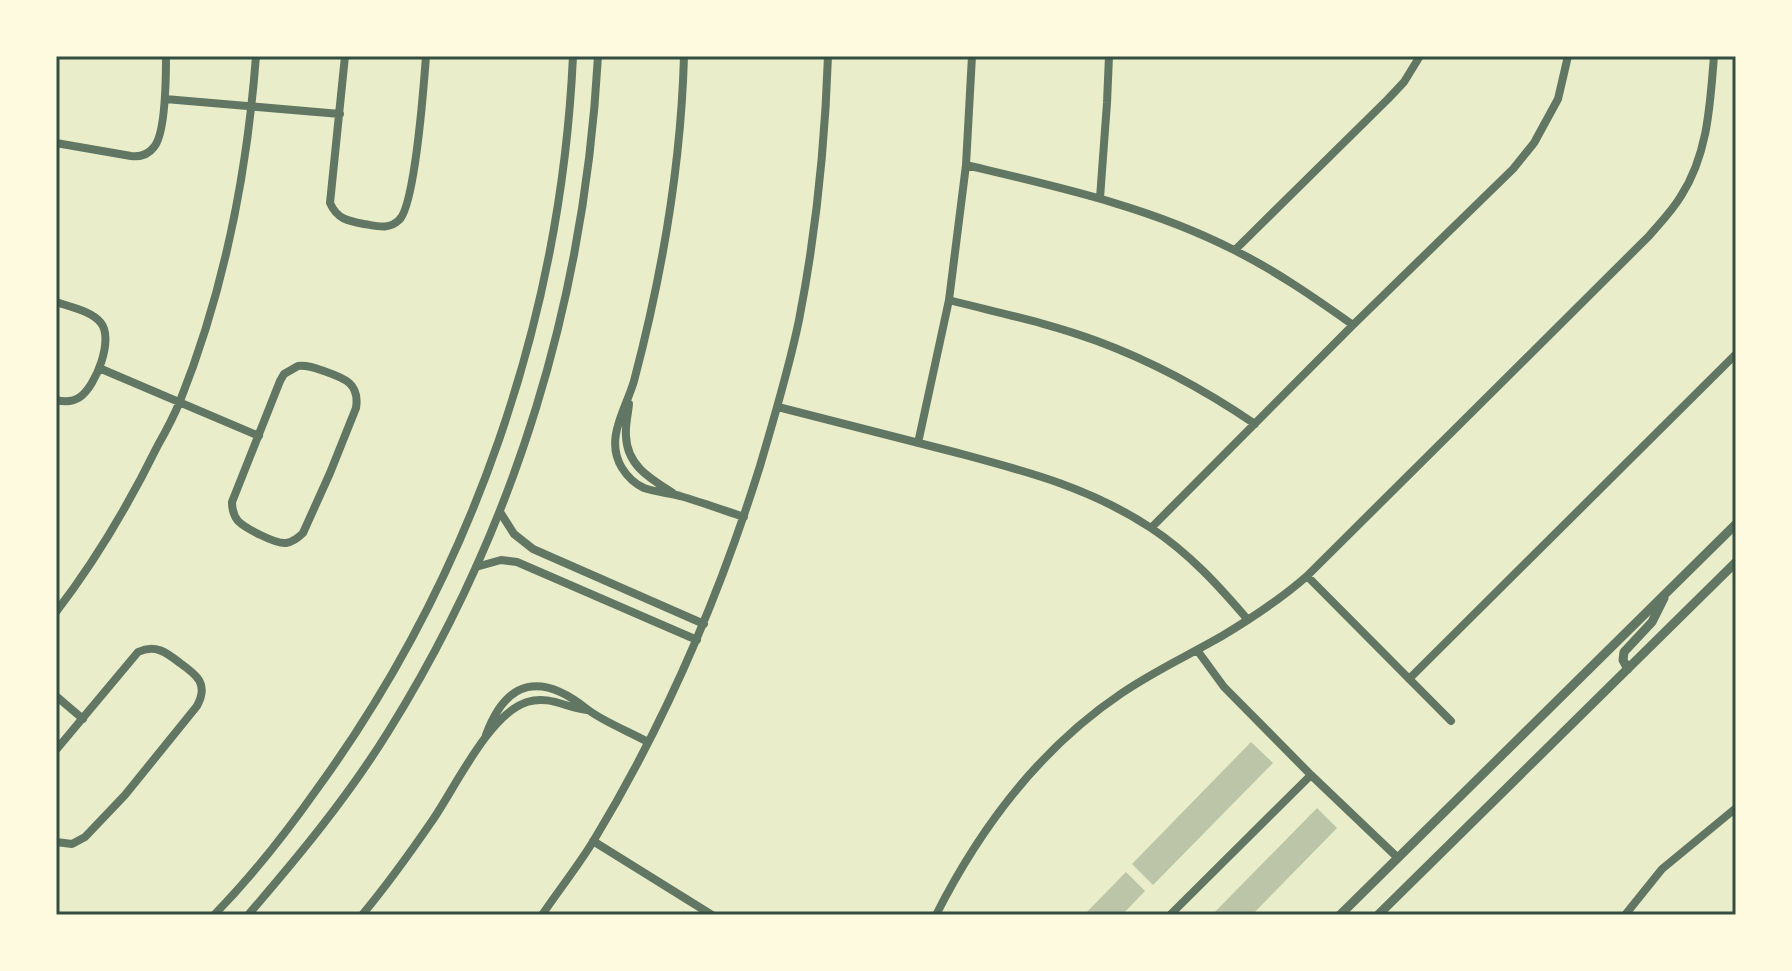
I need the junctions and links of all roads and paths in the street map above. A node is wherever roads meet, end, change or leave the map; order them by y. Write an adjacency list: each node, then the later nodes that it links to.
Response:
1 (166, 56): 14 (street)
2 (256, 56): 15 (street)
3 (345, 56): 16 (street)
4 (426, 56): 16 (street)
5 (573, 56): 61 (street)
6 (598, 56): 32 (street)
7 (684, 56): 33 (street)
8 (828, 56): 28 (street)
9 (972, 56): 18 (street)
10 (1109, 56): 19 (street)
11 (1420, 56): 20 (street)
12 (1568, 56): 23 (street)
13 (1714, 56): 39 (street)
14 (165, 99): 15 (street); 17 (street)
15 (252, 106): 16 (street); 27 (street)
16 (340, 114)
17 (56, 143)
18 (966, 165): 19 (street); 21 (street)
19 (1100, 198): 20 (street)
20 (1235, 250): 23 (street)
21 (949, 300): 29 (street); 31 (street)
22 (56, 302): 25 (street)
23 (1353, 325): 29 (street)
24 (1736, 354): 48 (street)
25 (99, 368): 26 (street); 27 (street)
26 (56, 400)
27 (180, 403): 30 (street); 42 (street)
28 (778, 407): 31 (street); 33 (street)
29 (1255, 424): 35 (street)
30 (259, 436): 30 (street)
31 (918, 443): 35 (street)
32 (500, 512): 37 (street); 38 (street)
33 (744, 517): 44 (street)
34 (1736, 524): 41 (street)
35 (1151, 528): 43 (street)
36 (1736, 562): 47 (street)
37 (476, 567): 40 (street); 62 (street)
38 (595, 576): 40 (street); 44 (street)
39 (1307, 576): 43 (street); 48 (street)
40 (588, 592): 45 (street)
41 (1665, 595): 47 (street); 60 (street)
42 (56, 612)
43 (1248, 620): 46 (street)
44 (704, 624): 45 (street)
45 (697, 640): 54 (street)
46 (1197, 650): 56 (street); 66 (street)
47 (1628, 669): 69 (street)
48 (1409, 679): 52 (street)
49 (56, 696): 51 (street)
50 (587, 710): 53 (street); 53 (street); 54 (street)
51 (83, 719): 55 (street); 59 (street)
52 (1451, 721)
53 (484, 739): 63 (street)
54 (648, 742): 58 (street)
55 (56, 750)
56 (1311, 775): 60 (street); 67 (street)
57 (1736, 808): 70 (street)
58 (593, 841): 64 (street); 65 (street)
59 (56, 842)
60 (1398, 858): 68 (street)
61 (214, 915)
62 (248, 915)
63 (362, 915)
64 (542, 915)
65 (712, 915)
66 (936, 915)
67 (1170, 915)
68 (1340, 915)
69 (1378, 915)
70 (1625, 915)

